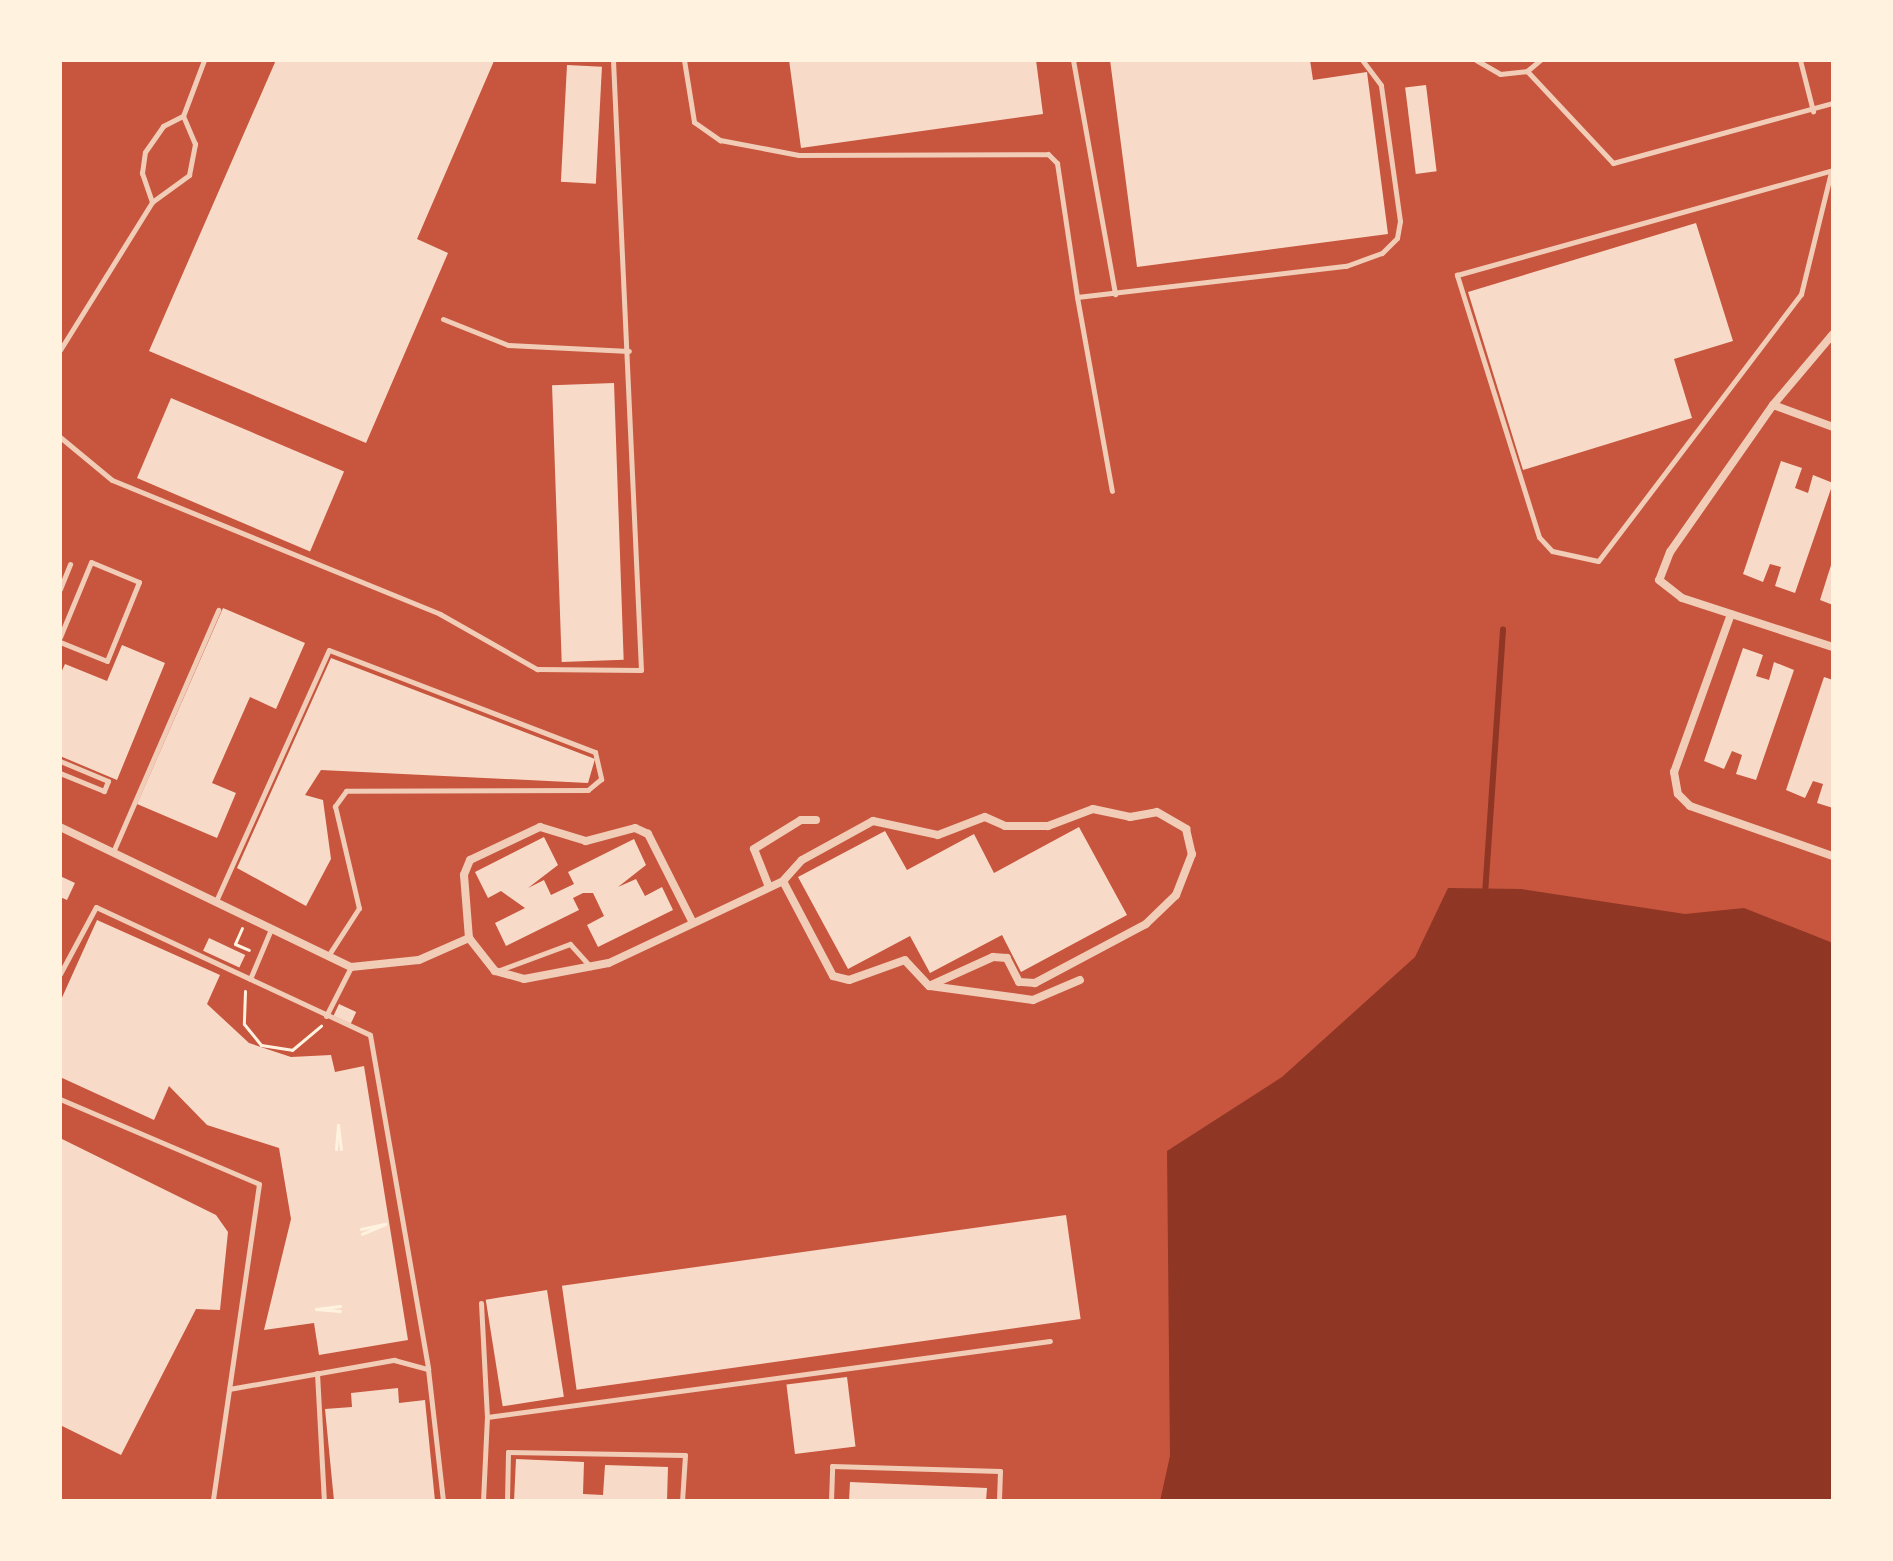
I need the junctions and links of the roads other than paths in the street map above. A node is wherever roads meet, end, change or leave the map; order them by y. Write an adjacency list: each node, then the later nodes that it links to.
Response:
1 (204, 60): 12 (lane)
2 (613, 60): 20 (lane)
3 (684, 60): 16 (lane)
4 (1073, 60): 15 (lane)
5 (1362, 60): 15 (lane)
6 (1476, 60): 9 (lane)
7 (1540, 60): 9 (lane)
8 (1800, 60): 11 (lane)
9 (1527, 71): 11 (lane)
10 (1833, 103): 11 (lane)
11 (1813, 111)
12 (183, 116): 14 (lane); 14 (lane)
13 (1832, 171): 13 (lane)
14 (152, 202): 19 (lane)
15 (1115, 294): 16 (lane)
16 (1077, 297): 24 (lane)
17 (443, 319): 20 (lane)
18 (1833, 334): 21 (street)
19 (60, 350)
20 (629, 351): 23 (lane)
21 (1773, 405): 22 (street); 28 (street)
22 (1833, 427)
23 (60, 437)
24 (1112, 491)
25 (70, 564): 26 (lane)
26 (60, 589)
27 (218, 610): 35 (lane)
28 (1731, 614): 30 (street); 36 (street)
29 (60, 640): 29 (lane)
30 (1833, 647)
31 (60, 761): 32 (lane)
32 (60, 773)
33 (816, 820): 38 (street)
34 (60, 827): 35 (street)
35 (113, 853): 39 (street)
36 (1833, 856)
37 (783, 881): 38 (street); 50 (street); 50 (street)
38 (769, 887): 40 (street)
39 (216, 902): 41 (street); 43 (lane)
40 (693, 923): 42 (street); 45 (street)
41 (271, 929): 43 (street); 48 (lane)
42 (469, 938): 44 (street); 46 (street)
43 (328, 956): 44 (street)
44 (351, 967): 51 (lane)
45 (592, 968): 46 (street); 46 (lane)
46 (495, 971)
47 (60, 974): 48 (lane)
48 (250, 979): 51 (lane)
49 (1080, 980): 50 (street)
50 (929, 986)
51 (326, 1016): 55 (lane)
52 (60, 1099): 57 (lane)
53 (481, 1303): 58 (lane)
54 (1050, 1341): 58 (lane)
55 (428, 1369): 56 (lane); 61 (lane)
56 (317, 1373): 57 (lane); 60 (lane)
57 (229, 1389): 59 (lane)
58 (487, 1417): 62 (lane)
59 (213, 1501)
60 (324, 1501)
61 (443, 1501)
62 (483, 1501)
63 (507, 1501): 64 (lane)
64 (682, 1501)
65 (831, 1501): 66 (lane)
66 (999, 1501)

